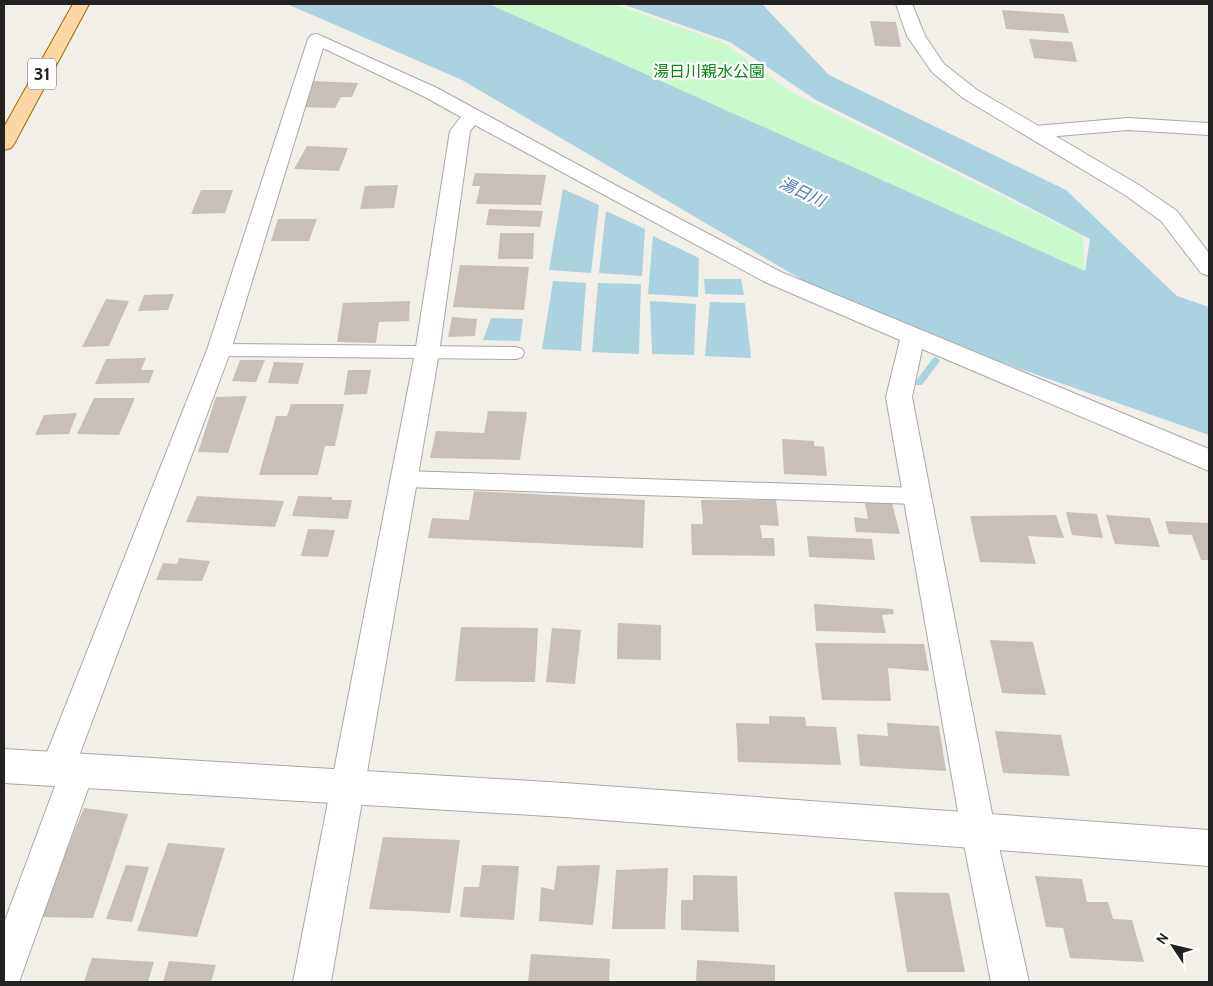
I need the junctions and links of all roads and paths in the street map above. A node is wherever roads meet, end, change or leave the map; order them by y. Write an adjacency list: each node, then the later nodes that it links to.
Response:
1 (73, 4): 4 (main road, 31)
2 (80, 4): 8 (main road, 31)
3 (904, 4): 7 (street)
4 (14, 90)
5 (472, 115): 10 (street); 11 (street); 12 (street)
6 (1209, 130): 7 (street)
7 (1035, 132): 9 (street)
8 (4, 144)
9 (1209, 268)
10 (913, 336): 14 (street); 16 (street)
11 (219, 350): 12 (lane); 18 (street)
12 (427, 353): 13 (lane); 15 (street)
13 (516, 353)
14 (1209, 460)
15 (405, 479): 16 (lane); 19 (street)
16 (917, 496): 20 (street)
17 (4, 766): 18 (street)
18 (67, 771): 19 (street); 22 (street)
19 (347, 785): 20 (street); 23 (street)
20 (978, 829): 21 (street); 24 (street)
21 (1209, 848)
22 (4, 973)
23 (312, 982)
24 (1010, 982)

